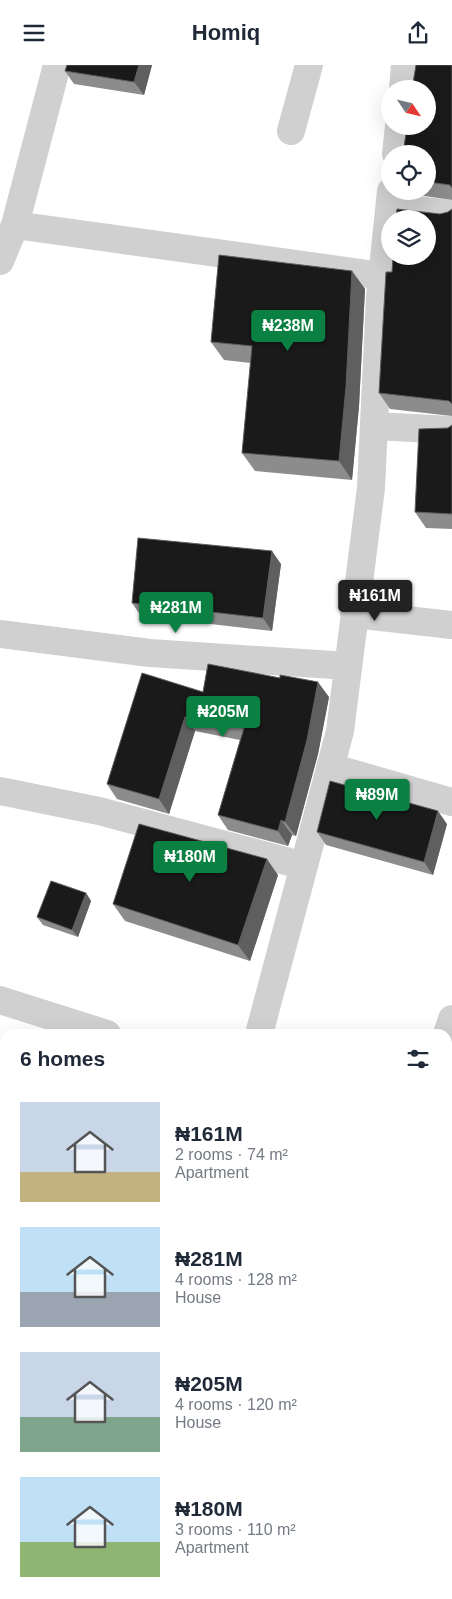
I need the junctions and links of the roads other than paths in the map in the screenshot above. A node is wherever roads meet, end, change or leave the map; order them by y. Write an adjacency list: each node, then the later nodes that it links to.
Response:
1 (57, 65): 9 (street)
2 (309, 65): 5 (street)
3 (406, 65): 4 (street)
4 (404, 80)
5 (291, 131)
6 (390, 200): 11 (street)
7 (394, 200): 8 (street)
8 (452, 213)
9 (15, 225): 10 (street); 11 (street)
10 (0, 261)
11 (382, 276): 12 (street)
12 (374, 427): 13 (street); 14 (street)
13 (452, 430)
14 (354, 614): 15 (street); 17 (street)
15 (452, 625)
16 (0, 635): 17 (street)
17 (348, 666): 18 (street)
18 (330, 767): 20 (street); 21 (street)
19 (0, 791): 21 (street)
20 (452, 802)
21 (304, 866): 24 (street)
22 (0, 1000): 23 (street)
23 (85, 1029)
24 (260, 1029)

